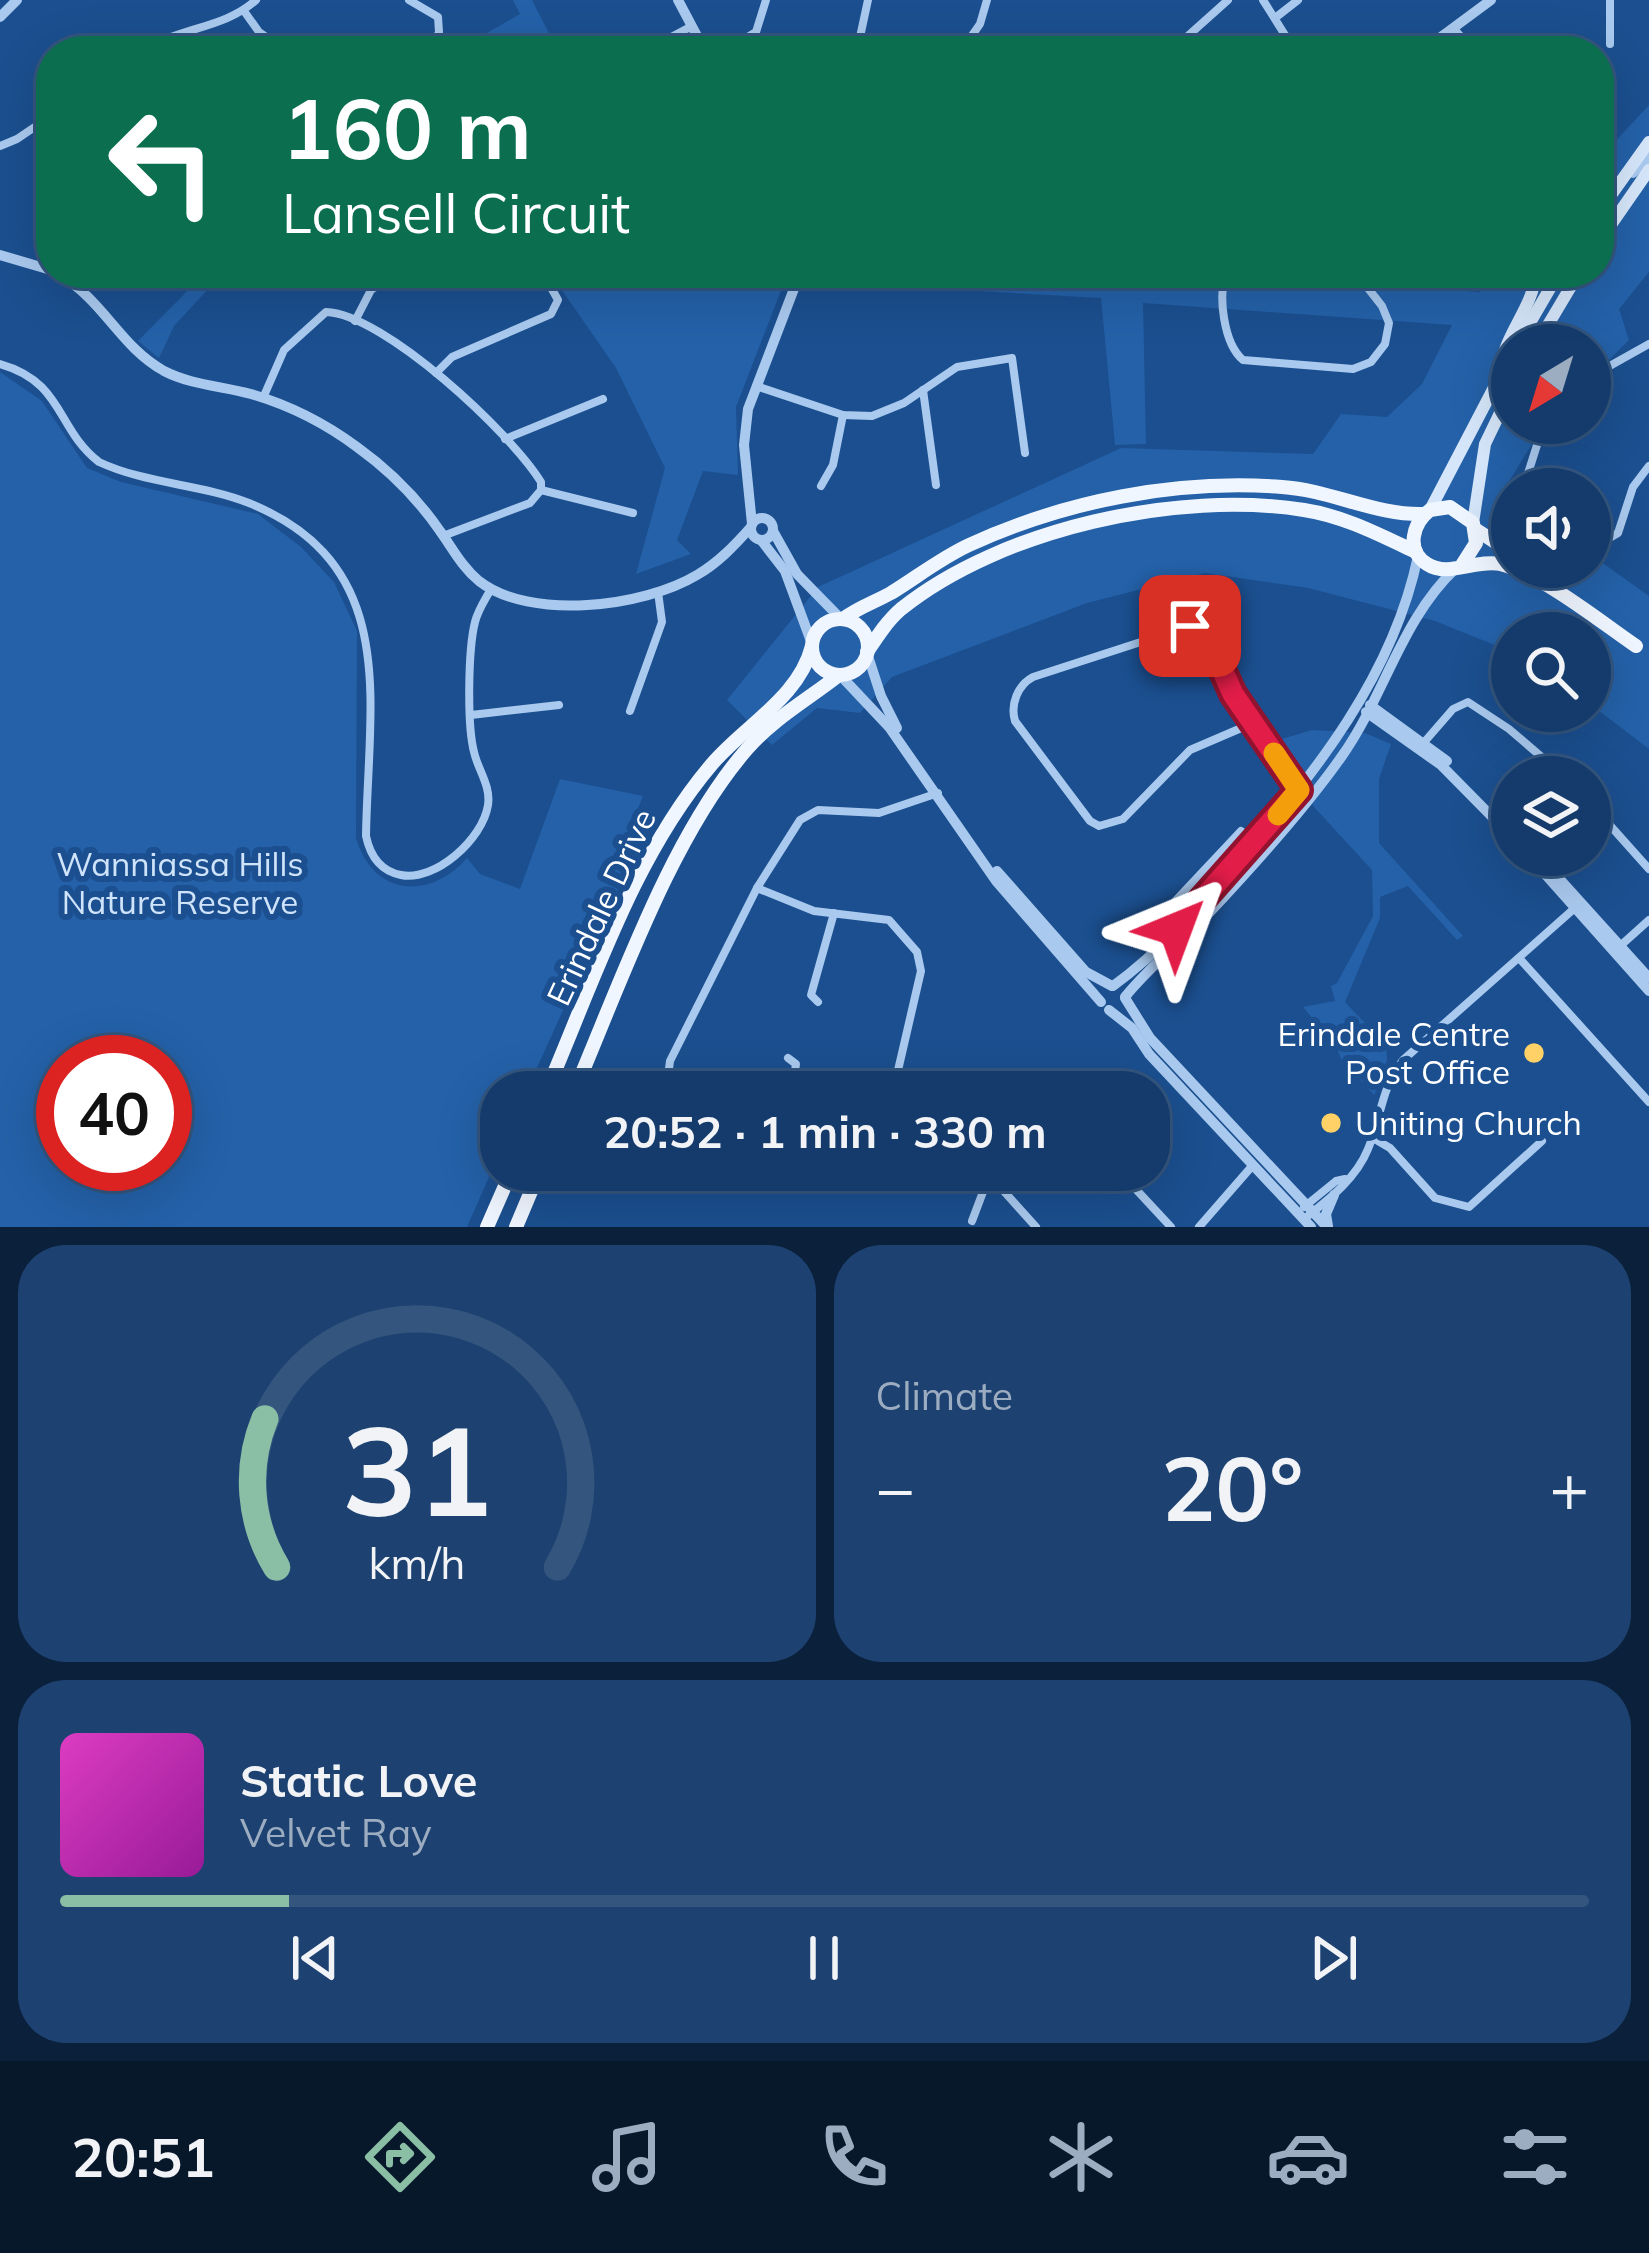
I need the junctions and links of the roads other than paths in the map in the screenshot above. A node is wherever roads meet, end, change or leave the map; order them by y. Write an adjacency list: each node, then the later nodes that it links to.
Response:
1 (17, 0): 14 (street)
2 (256, 0): 13 (street)
3 (409, 0): 20 (street)
4 (678, 0): 16 (street)
5 (766, 0): 23 (street)
6 (868, 0): 24 (street)
7 (987, 0): 25 (street)
8 (1228, 0): 26 (street)
9 (1263, 0): 15 (street)
10 (1298, 0): 15 (street)
11 (1491, 0): 17 (street)
12 (1610, 0): 30 (street)
13 (244, 11): 18 (street); 19 (street)
14 (0, 17)
15 (1275, 18): 27 (street)
16 (692, 26): 21 (street); 22 (street)
17 (1454, 29): 28 (street); 29 (street)
18 (169, 36)
19 (265, 36)
20 (437, 36)
21 (673, 36)
22 (697, 36)
23 (749, 36)
24 (860, 36)
25 (972, 36)
26 (1188, 36)
27 (1286, 36)
28 (1443, 36)
29 (1460, 36)
30 (1610, 36)
31 (36, 127): 33 (street)
32 (1649, 142): 36 (main road)
33 (0, 146)
34 (1649, 157): 37 (street)
35 (1646, 175): 38 (main road)
36 (1614, 191)
37 (1614, 200)
38 (1614, 221)
39 (0, 255): 40 (street)
40 (36, 266)
41 (78, 288): 61 (street)
42 (374, 288): 51 (street)
43 (551, 288): 57 (street)
44 (794, 288): 58 (street)
45 (1222, 288): 46 (street)
46 (1367, 288)
47 (1533, 288): 50 (main road)
48 (1554, 288): 50 (main road)
49 (1560, 288): 53 (main road)
50 (1527, 318): 52 (main road)
51 (355, 321): 57 (street); 61 (street)
52 (1524, 324)
53 (1547, 324)
54 (1649, 344): 56 (street)
55 (0, 364): 98 (street)
56 (1611, 365)
57 (436, 373): 65 (street)
58 (754, 385): 63 (street); 73 (street)
59 (922, 388): 63 (street); 66 (street); 68 (street)
60 (1491, 391): 71 (main road)
61 (263, 398): 76 (street)
62 (603, 399): 65 (street)
63 (843, 415): 69 (street)
64 (1491, 432): 74 (main road)
65 (505, 439): 70 (street)
66 (1025, 453)
67 (1649, 466): 77 (street)
68 (936, 485)
69 (821, 486)
70 (541, 490): 72 (street); 76 (street)
71 (1428, 512): 74 (main road); 81 (main road); 86 (main road)
72 (633, 513)
73 (756, 523): 75 (street); 79 (street); 80 (street)
74 (1474, 526): 78 (main road); 82 (main road)
75 (773, 531): 79 (street); 86 (street)
76 (443, 536): 84 (street)
77 (1611, 537)
78 (1491, 538)
79 (760, 540): 80 (street); 89 (street)
80 (733, 547): 85 (street)
81 (1417, 554): 82 (main road); 87 (street); 91 (main road)
82 (1460, 566): 88 (street); 90 (main road)
83 (1560, 588): 90 (main road)
84 (491, 589): 85 (street); 98 (street)
85 (658, 592): 97 (street)
86 (842, 619): 89 (main road); 91 (main road)
87 (1388, 639): 88 (street); 96 (street)
88 (1405, 639): 94 (street)
89 (812, 645): 93 (main road); 127 (main road, Erindale Drive)
90 (1636, 646): 92 (main road)
91 (867, 653): 93 (main road); 104 (street)
92 (1649, 657)
93 (839, 675): 104 (street); 128 (main road, Erindale Drive)
94 (1388, 675): 96 (street); 100 (street)
95 (559, 706): 98 (street)
96 (1365, 706): 100 (street); 102 (street)
97 (630, 711)
98 (471, 715)
99 (1252, 723): 99 (street); 105 (street)
100 (1393, 725): 101 (street); 102 (street)
101 (1422, 745): 103 (street); 106 (street)
102 (1339, 752): 105 (street)
103 (1540, 756)
104 (936, 794): 109 (street); 113 (street)
105 (1303, 795): 108 (street)
106 (1491, 809)
107 (1611, 826): 110 (street)
108 (1261, 844): 118 (street); 118 (street)
109 (977, 851): 121 (street); 125 (street)
110 (1649, 869)
111 (1549, 876): 114 (street)
112 (1554, 876): 114 (street)
113 (757, 889): 115 (street); 129 (street)
114 (1578, 906): 117 (street); 119 (street)
115 (834, 913): 123 (street); 131 (street)
116 (1649, 920): 117 (street)
117 (1617, 949): 120 (street); 122 (street)
118 (1158, 953): 121 (street); 124 (street)
119 (1519, 958): 132 (street); 133 (street)
120 (1649, 978)
121 (1112, 986): 124 (street); 125 (street)
122 (1649, 991)
123 (810, 998)
124 (1125, 998): 125 (street); 135 (street)
125 (1105, 1006): 135 (street)
126 (797, 1061): 130 (street)
127 (555, 1071)
128 (583, 1071)
129 (669, 1071)
130 (795, 1071)
131 (898, 1071)
132 (1649, 1102)
133 (1372, 1138): 134 (street); 136 (street)
134 (1542, 1141)
135 (1258, 1159): 143 (street); 149 (street)
136 (1347, 1179): 142 (street); 143 (street)
137 (503, 1191): 145 (main road)
138 (531, 1191): 146 (main road)
139 (981, 1191): 144 (street)
140 (1003, 1191): 147 (street)
141 (1138, 1191): 148 (street)
142 (1334, 1195): 143 (street); 150 (street)
143 (1307, 1215): 150 (street)
144 (972, 1221)
145 (488, 1227)
146 (516, 1227)
147 (1036, 1227)
148 (1171, 1227)
149 (1199, 1227)
150 (1328, 1227)

